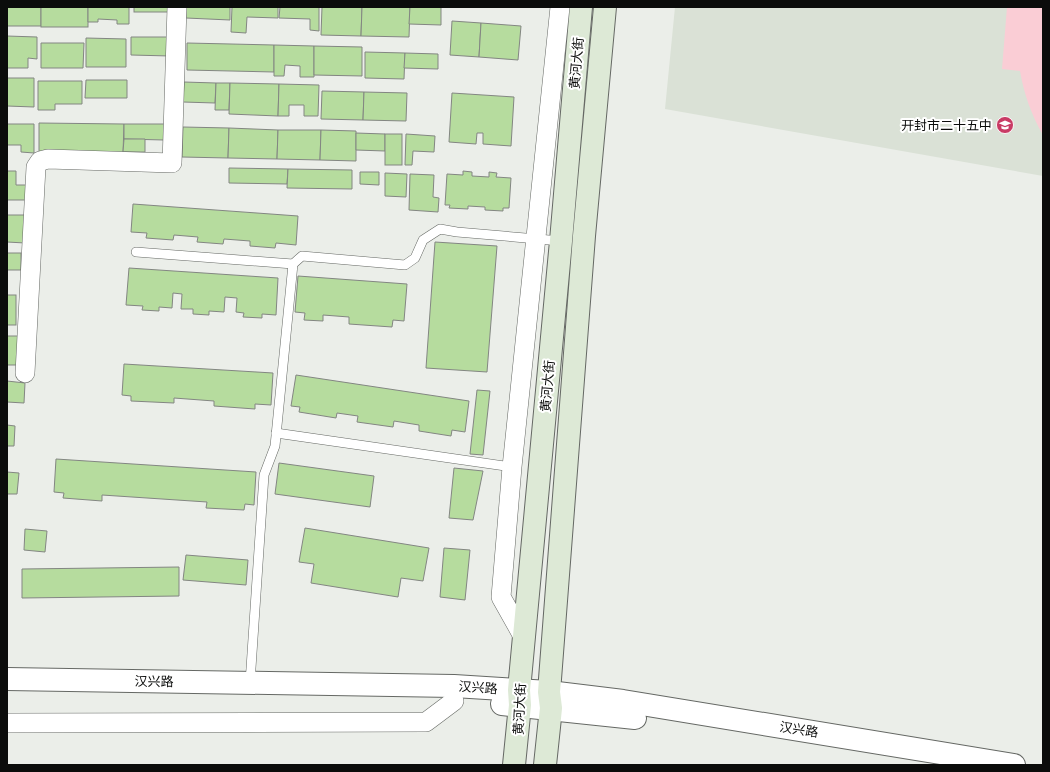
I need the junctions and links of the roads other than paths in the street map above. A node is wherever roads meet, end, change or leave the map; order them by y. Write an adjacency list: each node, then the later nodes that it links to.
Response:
1 (177, 7): 9 (street)
2 (554, 7): 4 (street)
3 (605, 7): 18 (main road, 黄河大街)
4 (570, 8): 5 (street); 6 (main road, 黄河大街)
5 (536, 239): 6 (lane); 8 (lane); 11 (street)
6 (561, 241): 12 (main road, 黄河大街)
7 (136, 252): 8 (lane)
8 (293, 264): 10 (lane)
9 (25, 373)
10 (276, 433): 11 (lane); 14 (lane)
11 (512, 467): 12 (street)
12 (524, 638): 16 (main road, 黄河大街)
13 (7, 679): 14 (street, 汉兴路)
14 (250, 683): 16 (street, 汉兴路)
15 (7, 694): 17 (street, 汉兴路)
16 (520, 697): 17 (street, 汉兴路); 18 (street, 汉兴路); 20 (main road, 黄河大街)
17 (454, 700): 19 (street)
18 (550, 700): 22 (main road, 黄河大街); 23 (street, 汉兴路); 24 (street, 汉兴路)
19 (7, 723)
20 (515, 755): 21 (street)
21 (502, 765)
22 (545, 765)
23 (922, 765)
24 (1014, 765)

